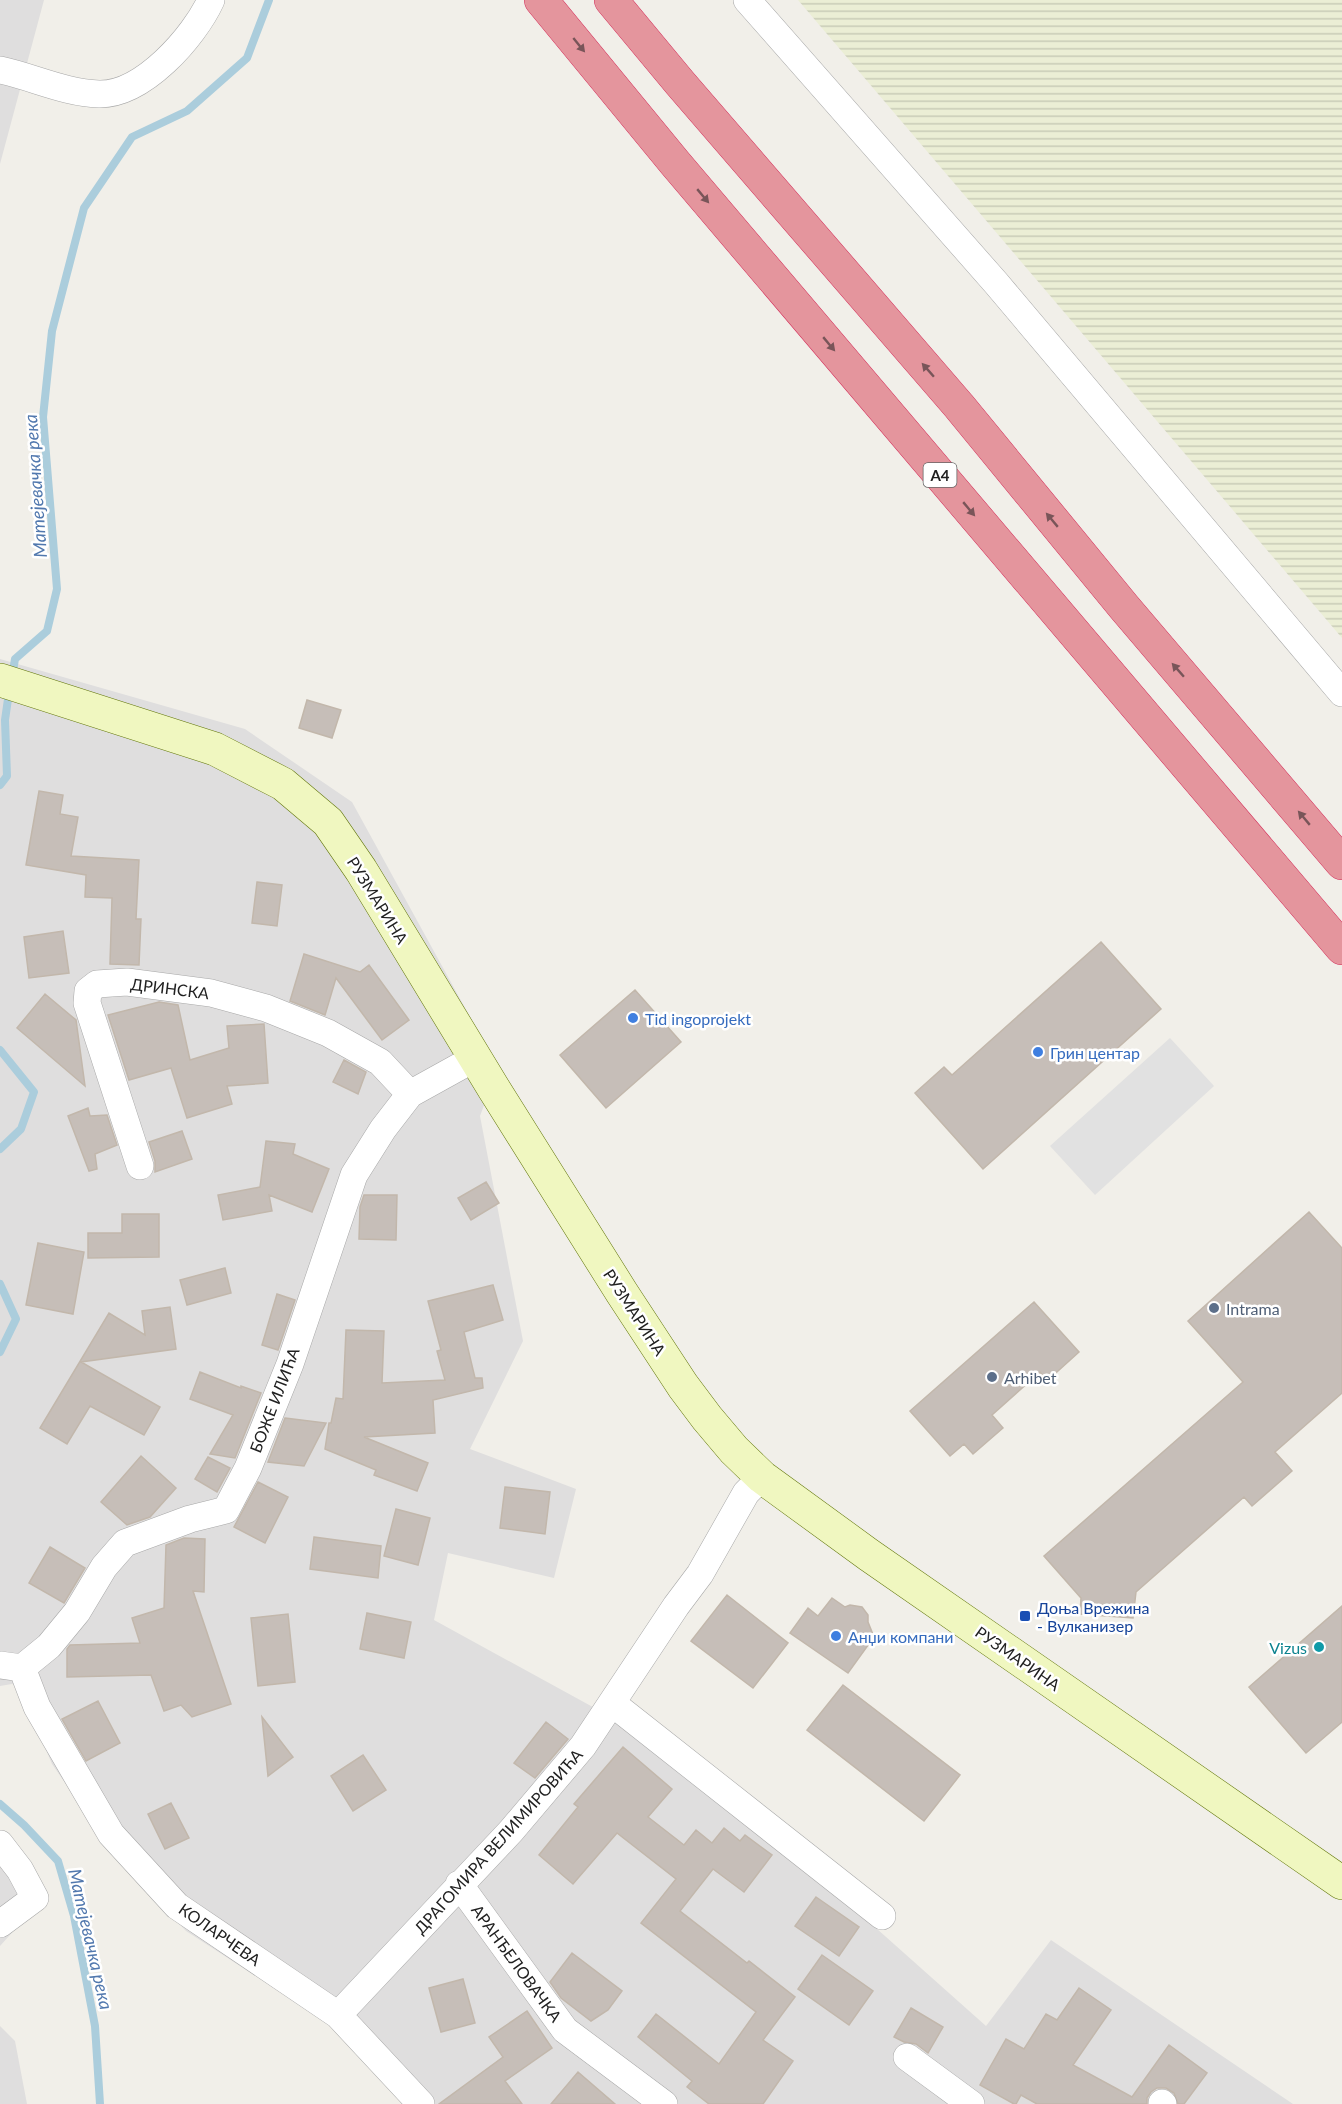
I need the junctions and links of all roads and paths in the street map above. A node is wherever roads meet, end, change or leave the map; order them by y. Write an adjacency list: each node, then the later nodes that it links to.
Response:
1 (211, 0): 5 (street)
2 (542, 0): 9 (highway, A4, one-way to 9)
3 (611, 0): 8 (highway, one-way to 3)
4 (747, 0): 7 (street)
5 (0, 70)
6 (11, 683): 10 (main road, РУЗМАРИНА)
7 (1342, 693)
8 (1342, 863)
9 (1342, 948)
10 (475, 1058): 11 (street, БОЖЕ ИЛИЋА); 13 (main road, РУЗМАРИНА)
11 (410, 1094): 12 (street, ДРИНСКА); 14 (street, БОЖЕ ИЛИЋА)
12 (140, 1166)
13 (762, 1476): 15 (street, ДРАГОМИРА ВЕЛИМИРОВИЋА); 17 (main road, РУЗМАРИНА)
14 (11, 1666): 21 (street, КОЛАРЧЕВА)
15 (612, 1703): 18 (street, ДРАГОМИРА ВЕЛИМИРОВИЋА); 19 (street)
16 (0, 1844): 20 (street)
17 (1342, 1883)
18 (459, 1884): 21 (street, ДРАГОМИРА ВЕЛИМИРОВИЋА); 24 (street, АРАНЂЕЛОВАЧКА)
19 (882, 1916)
20 (0, 1924)
21 (338, 2015): 23 (street, КОЛАРЧЕВА)
22 (907, 2057): 25 (street)
23 (422, 2104)
24 (664, 2104)
25 (971, 2104)

